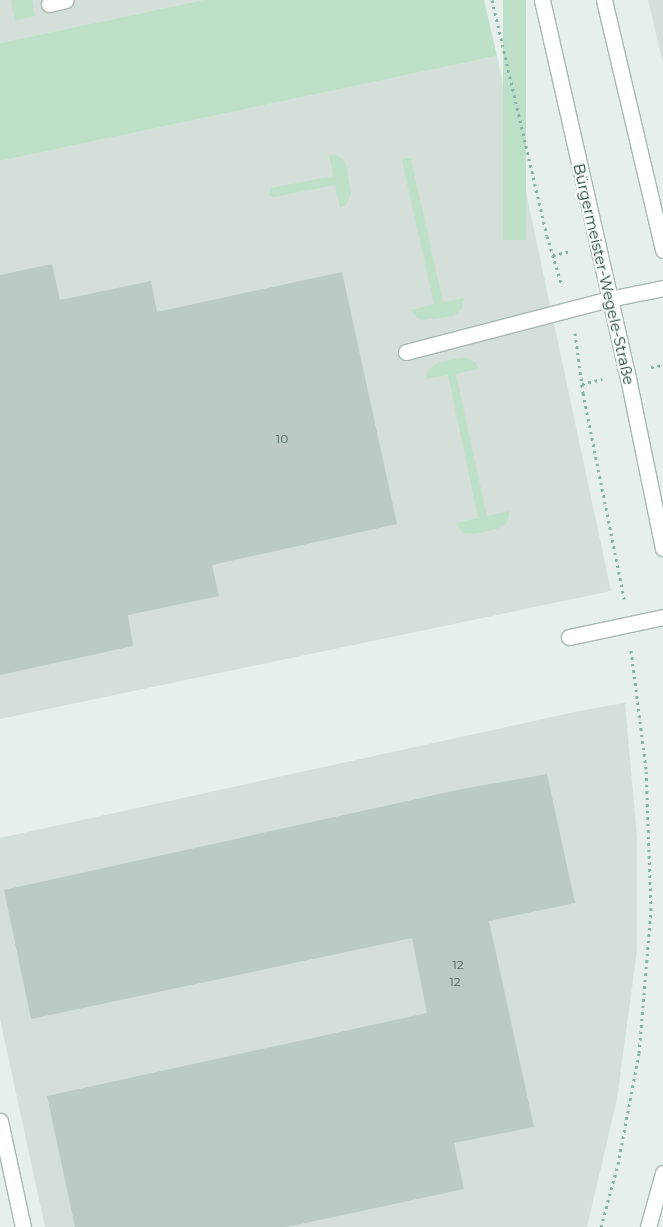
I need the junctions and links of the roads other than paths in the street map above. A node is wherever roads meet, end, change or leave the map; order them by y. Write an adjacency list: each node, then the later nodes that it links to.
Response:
1 (66, 0): 4 (main road)
2 (542, 0): 7 (main road, Bürgermeister-Wegele-Straße)
3 (604, 0): 5 (main road)
4 (49, 4)
5 (663, 250)
6 (663, 288): 7 (main road)
7 (609, 299): 8 (main road); 9 (main road, Bürgermeister-Wegele-Straße)
8 (406, 352)
9 (663, 548)
10 (663, 617): 11 (main road)
11 (568, 637)
12 (0, 1121): 14 (main road)
13 (663, 1173): 15 (main road)
14 (23, 1227)
15 (648, 1227)

